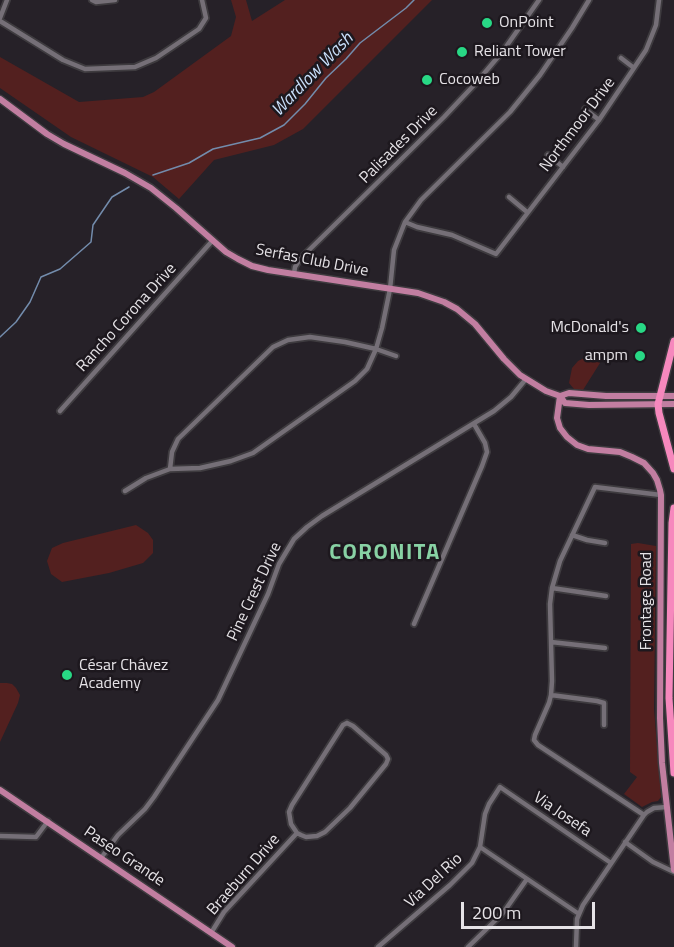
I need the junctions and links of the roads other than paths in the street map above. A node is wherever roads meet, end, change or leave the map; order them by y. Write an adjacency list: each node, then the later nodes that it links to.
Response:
1 (7, 0): 8 (street)
2 (92, 0): 3 (street)
3 (115, 0)
4 (202, 0): 8 (street)
5 (538, 0): 20 (street, Palisades Drive)
6 (589, 0): 18 (street)
7 (659, 0): 10 (street, Northmoor Drive)
8 (0, 19)
9 (621, 58): 10 (street)
10 (634, 68): 13 (street, Northmoor Drive)
11 (0, 99): 19 (main road, Serfas Club Drive)
12 (585, 109): 13 (street)
13 (599, 120): 15 (street, Northmoor Drive)
14 (548, 155): 15 (street)
15 (563, 167): 17 (street, Northmoor Drive)
16 (510, 197): 17 (street)
17 (528, 212): 18 (street, Northmoor Drive)
18 (405, 222): 21 (street)
19 (213, 240): 20 (main road, Serfas Club Drive); 31 (street, Rancho Corona Drive)
20 (294, 274): 21 (main road, Serfas Club Drive)
21 (390, 289): 23 (street); 25 (main road, Serfas Club Drive)
22 (674, 341): 27 (highway)
23 (376, 349): 24 (street); 33 (street); 33 (street)
24 (396, 356)
25 (526, 379): 26 (main road, Serfas Club Drive); 32 (street, Pine Crest Drive)
26 (560, 396): 27 (main road, Serfas Club Drive); 29 (main road, Serfas Club Drive); 36 (main road, Frontage Road)
27 (660, 396): 28 (main road, Serfas Club Drive); 29 (highway)
28 (674, 396)
29 (658, 404): 30 (main road, Serfas Club Drive); 34 (highway)
30 (674, 404)
31 (60, 411)
32 (474, 424): 42 (street); 57 (street, Pine Crest Drive)
33 (170, 469): 35 (street)
34 (674, 469)
35 (125, 491)
36 (661, 495): 38 (street); 50 (main road, Frontage Road)
37 (674, 508): 47 (highway)
38 (572, 535): 39 (street); 40 (street)
39 (604, 543)
40 (552, 588): 41 (street); 43 (street)
41 (606, 596)
42 (414, 624)
43 (551, 642): 44 (street); 45 (street)
44 (605, 648)
45 (551, 695): 46 (street); 51 (street)
46 (604, 726)
47 (674, 773)
48 (500, 787): 56 (street, Via Del Rio); 58 (street, Via Josefa)
49 (0, 790): 52 (main road, Paseo Grande)
50 (667, 807): 51 (street); 59 (main road, Frontage Road)
51 (644, 815): 55 (street)
52 (48, 821): 54 (street); 57 (main road, Paseo Grande)
53 (297, 833): 53 (street); 62 (street, Braeburn Drive)
54 (0, 836)
55 (625, 843): 58 (street); 59 (street)
56 (480, 848): 60 (street); 64 (street, Via Del Rio)
57 (101, 858): 62 (main road, Paseo Grande)
58 (611, 863): 61 (street)
59 (674, 871)
60 (527, 879): 61 (street); 65 (street)
61 (579, 914): 66 (street)
62 (211, 933): 63 (main road, Paseo Grande)
63 (232, 947)
64 (378, 947)
65 (468, 947)
66 (576, 947)

